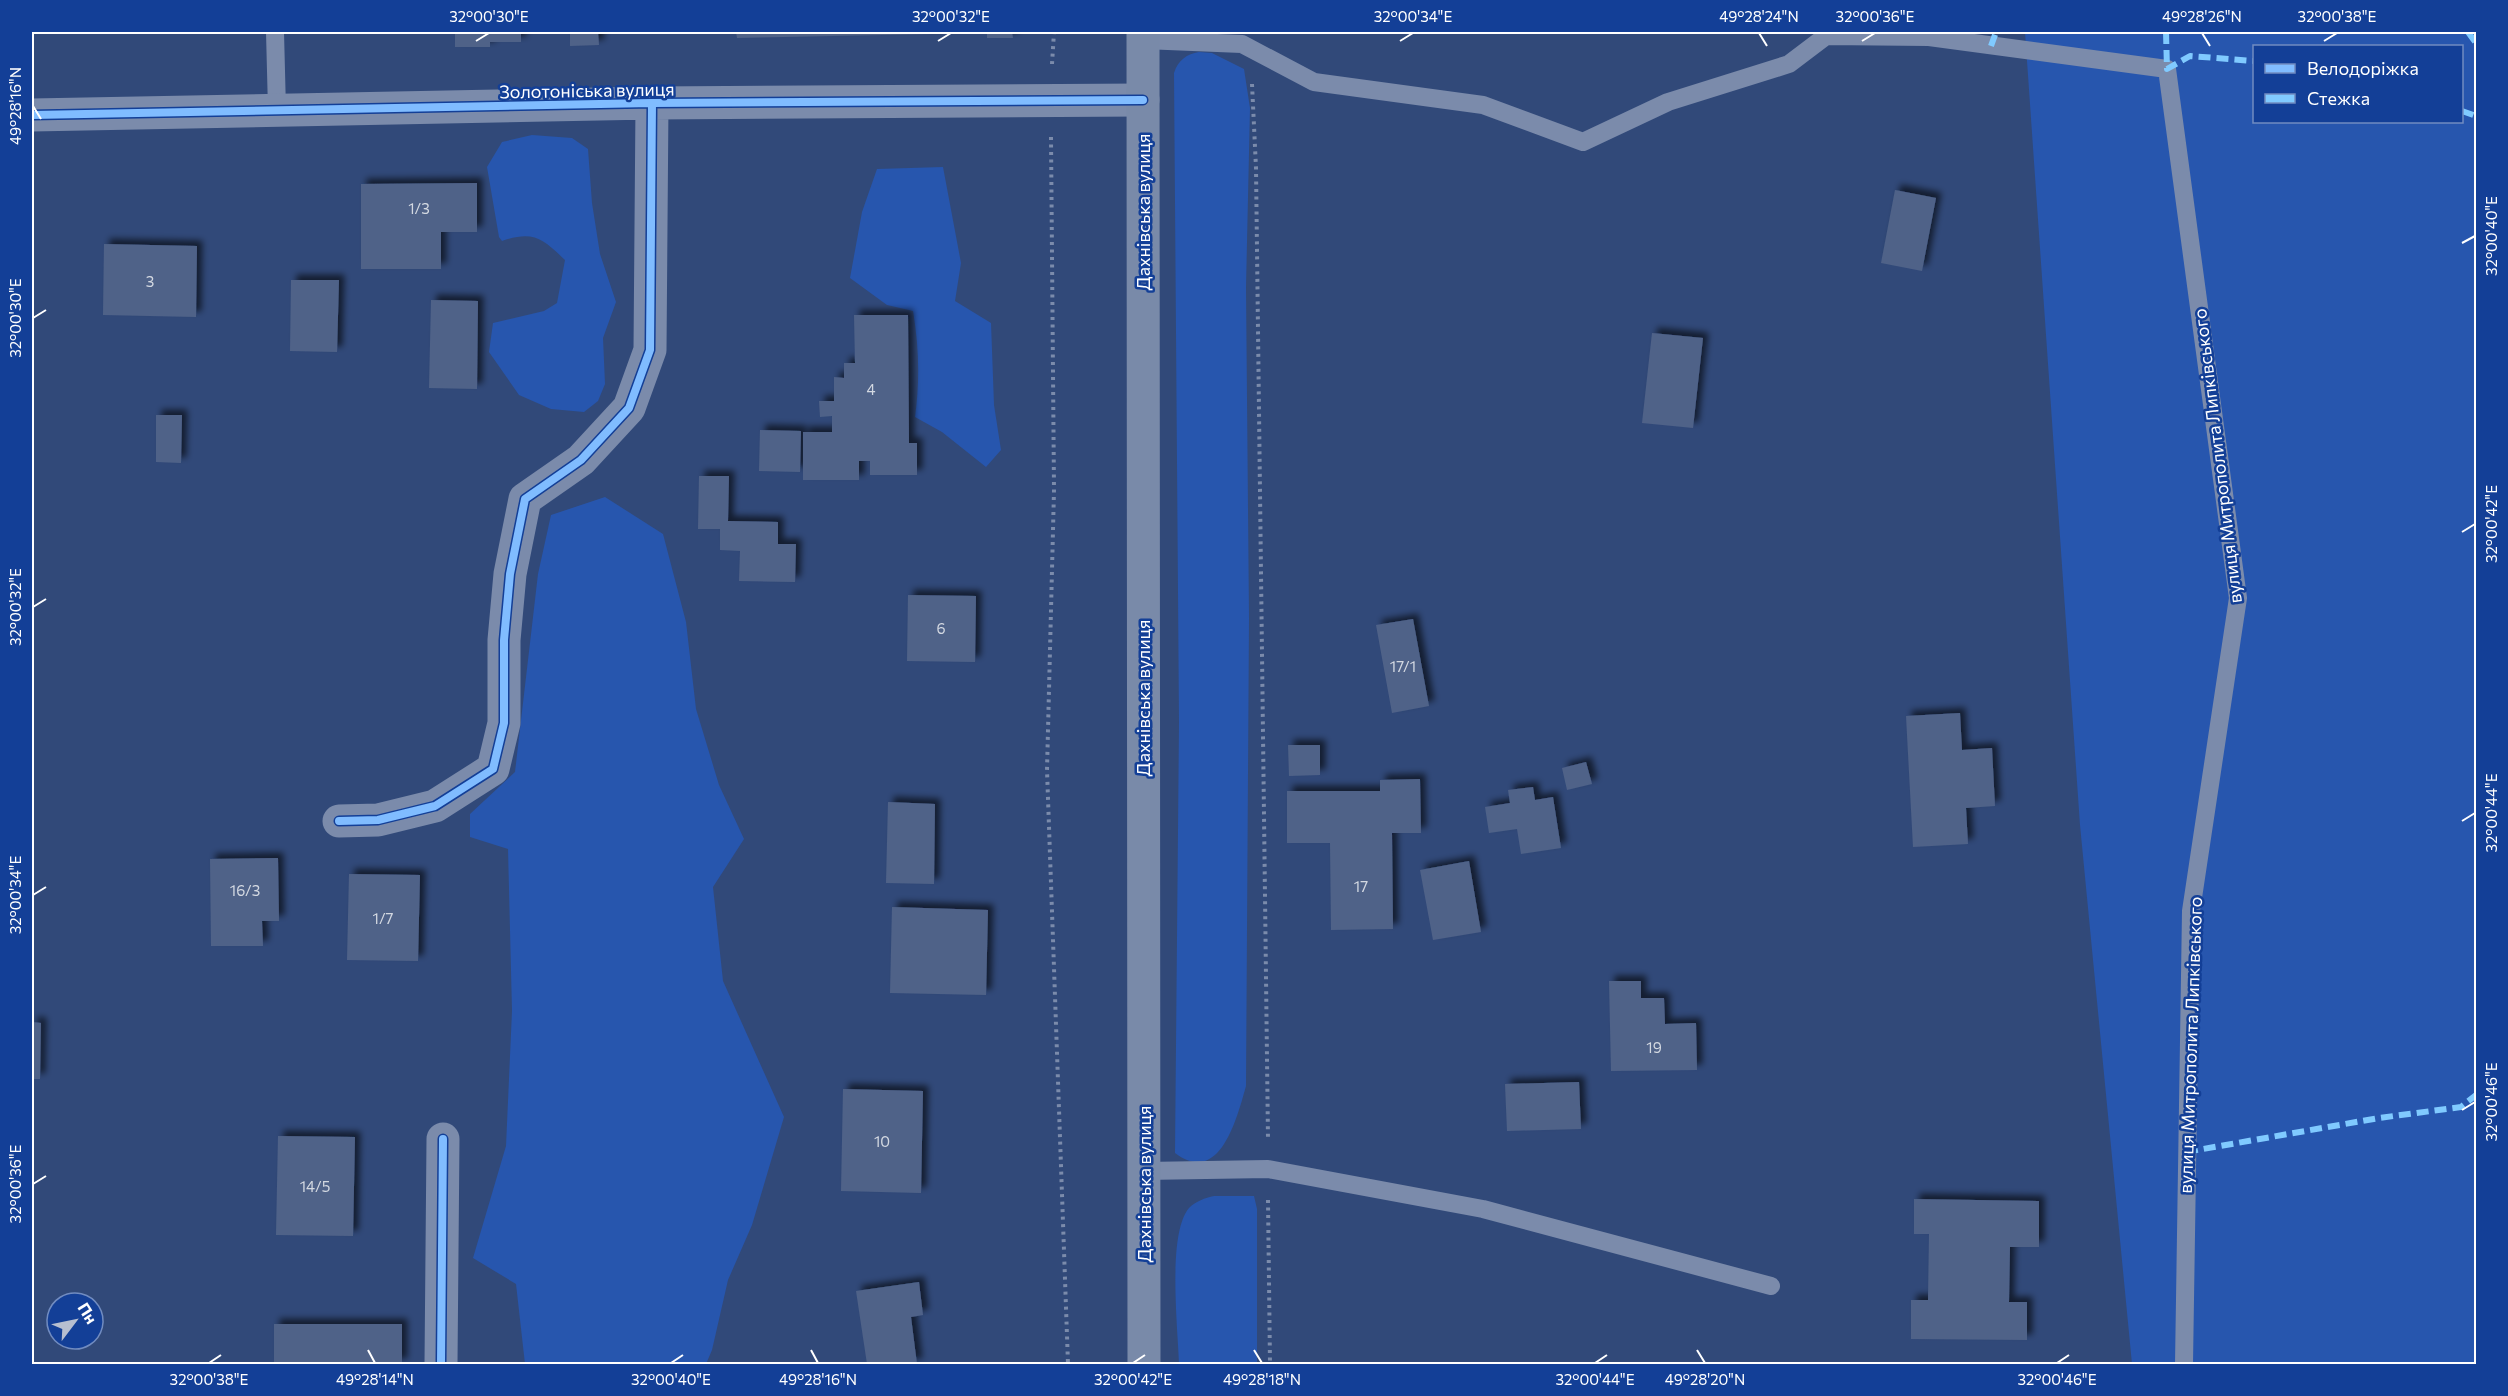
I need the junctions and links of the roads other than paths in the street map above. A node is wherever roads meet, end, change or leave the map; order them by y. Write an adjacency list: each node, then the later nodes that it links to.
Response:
1 (275, 32): 5 (lane)
2 (1143, 36): 3 (main road, Дахнівська вулиця); 13 (lane, вулиця Митрополита Липківського)
3 (1143, 100): 4 (street, Золотоніська вулиця); 9 (main road, Дахнівська вулиця)
4 (652, 103): 5 (street, Золотоніська вулиця); 7 (street)
5 (277, 111): 6 (street, Золотоніська вулиця)
6 (32, 115)
7 (339, 821)
8 (443, 1139): 11 (street)
9 (1144, 1171): 10 (lane); 12 (main road, Дахнівська вулиця)
10 (1771, 1286)
11 (441, 1365)
12 (1144, 1365)
13 (2184, 1365)

